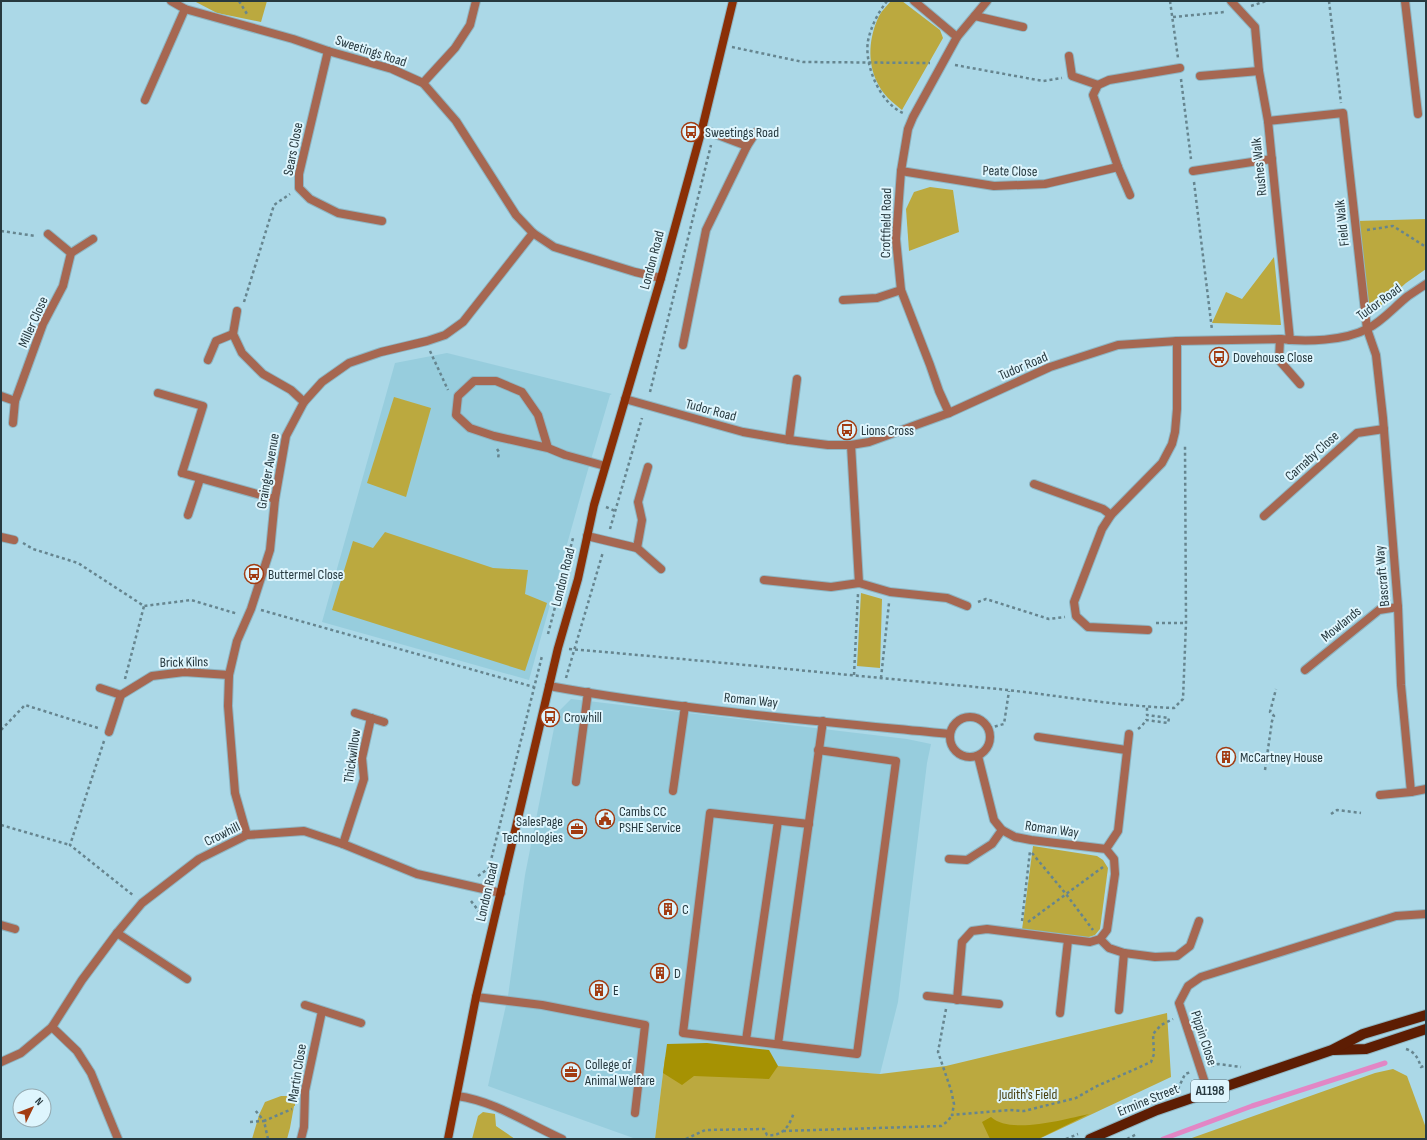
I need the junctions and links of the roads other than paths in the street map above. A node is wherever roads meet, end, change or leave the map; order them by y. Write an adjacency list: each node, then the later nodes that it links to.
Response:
1 (171, 1): 8 (street, Sweetings Road)
2 (476, 1): 17 (street)
3 (733, 1): 22 (street, London Road)
4 (914, 1): 11 (street)
5 (987, 1): 9 (street, Croftfield Road)
6 (1231, 1): 15 (street, Rushes Walk)
7 (1406, 1): 20 (street)
8 (185, 9): 12 (street, Sweetings Road); 19 (street)
9 (975, 16): 10 (street); 11 (street, Croftfield Road)
10 (1023, 27)
11 (957, 37): 27 (street, Croftfield Road)
12 (328, 51): 17 (street, Sweetings Road); 30 (street, Sears Close)
13 (1069, 56): 18 (street)
14 (1180, 68): 18 (street)
15 (1259, 71): 16 (street); 21 (street, Rushes Walk)
16 (1200, 76)
17 (423, 83): 31 (street, Sweetings Road)
18 (1098, 85): 26 (street)
19 (145, 100)
20 (1418, 114)
21 (1268, 121): 25 (street, Rushes Walk); 40 (street, Field Walk)
22 (702, 129): 24 (street); 35 (street, London Road)
23 (756, 132): 24 (street)
24 (747, 146): 45 (street)
25 (1272, 159): 28 (street); 43 (street, Rushes Walk)
26 (1118, 167): 27 (street, Peate Close); 29 (street)
27 (901, 171): 37 (street, Croftfield Road)
28 (1193, 171)
29 (1130, 195)
30 (382, 220)
31 (533, 233): 35 (street, Sweetings Road); 53 (street, Grainger Avenue)
32 (48, 234): 34 (street)
33 (93, 239): 34 (street)
34 (71, 253): 52 (street, Miller Close)
35 (661, 278): 51 (street, London Road)
36 (1426, 284): 40 (street, Tudor Road)
37 (901, 290): 38 (street); 54 (street, Croftfield Road)
38 (843, 300)
39 (237, 310): 41 (street)
40 (1367, 329): 43 (street, Tudor Road); 56 (street, Bascraft Way)
41 (233, 334): 46 (street); 53 (street)
42 (1280, 340): 43 (street, Tudor Road); 44 (street, Tudor Road); 48 (street)
43 (1290, 340)
44 (1177, 341): 54 (street, Tudor Road); 66 (street)
45 (683, 345)
46 (208, 360)
47 (797, 379): 57 (street)
48 (1300, 384)
49 (158, 393): 62 (street)
50 (1, 396): 52 (street)
51 (625, 399): 57 (street, Tudor Road); 60 (street, London Road)
52 (15, 401): 55 (street, Miller Close)
53 (304, 402): 64 (street, Grainger Avenue)
54 (949, 413): 58 (street, Tudor Road)
55 (13, 423)
56 (1384, 428): 67 (street, Carnaby Close); 76 (street, Bascraft Way)
57 (789, 440): 58 (street, Tudor Road)
58 (851, 445): 74 (street)
59 (548, 448): 59 (street); 60 (street)
60 (605, 466): 68 (street, London Road)
61 (648, 467): 71 (street)
62 (200, 479): 64 (street); 65 (street)
63 (1034, 484): 66 (street)
64 (275, 500): 79 (street, Grainger Avenue)
65 (188, 515)
66 (1111, 515): 77 (street)
67 (1264, 516)
68 (587, 536): 71 (street, London Road); 80 (street, London Road)
69 (1, 537): 70 (street)
70 (14, 540)
71 (637, 548): 72 (street, London Road)
72 (661, 569)
73 (764, 580): 74 (street)
74 (859, 583): 75 (street)
75 (967, 606)
76 (1398, 608): 78 (street, Mowlands); 99 (street, Bascraft Way)
77 (1148, 630)
78 (1305, 670)
79 (229, 675): 83 (street, Brick Kilns); 104 (street, Grainger Avenue)
80 (549, 686): 82 (street, Roman Way); 108 (street, London Road)
81 (100, 688): 83 (street)
82 (588, 692): 84 (street, Roman Way); 96 (street)
83 (121, 695): 89 (street)
84 (685, 706): 87 (street, Roman Way); 98 (street)
85 (354, 713): 86 (street, Thickwillow)
86 (371, 718): 88 (street, Thickwillow); 105 (street, Thickwillow)
87 (823, 721): 90 (street, Roman Way); 93 (street)
88 (384, 722)
89 (109, 732)
90 (950, 734): 95 (street); 95 (street)
91 (1129, 734): 94 (street)
92 (1038, 737): 94 (street)
93 (818, 750): 102 (street); 131 (street)
94 (1126, 750): 106 (street)
95 (978, 756): 103 (street)
96 (576, 782)
97 (1426, 789): 99 (street)
98 (673, 791)
99 (1411, 792): 100 (street)
100 (1380, 795)
101 (778, 821): 102 (street); 130 (street); 130 (street)
102 (809, 824): 131 (street)
103 (1002, 830): 106 (street, Roman Way); 107 (street)
104 (247, 835): 105 (street, Crowhill); 113 (street, Crowhill)
105 (343, 844): 108 (street, Crowhill)
106 (1106, 849): 114 (street)
107 (949, 859)
108 (500, 893): 119 (street, London Road)
109 (1426, 914): 134 (street, Pippin Close)
110 (1199, 921): 116 (street)
111 (1, 926): 112 (street)
112 (15, 929)
113 (117, 933): 117 (street); 128 (street, Crowhill)
114 (1100, 939): 115 (street); 116 (street)
115 (1068, 940): 120 (street); 125 (street)
116 (1124, 953): 123 (street)
117 (187, 978)
118 (927, 996): 120 (street)
119 (476, 998): 135 (street, London Road); 136 (street)
120 (957, 1000): 121 (street)
121 (999, 1004)
122 (305, 1006): 124 (street)
123 (1119, 1010)
124 (322, 1011): 127 (street); 138 (street, Martin Close)
125 (1060, 1013)
126 (1426, 1015): 132 (main road, Ermine Street / A1198)
127 (361, 1023)
128 (52, 1027): 133 (street, Crowhill); 137 (street)
129 (1426, 1029): 132 (main road, Ermine Street / A1198)
130 (746, 1040): 131 (street)
131 (778, 1044)
132 (1332, 1050): 134 (main road, Ermine Street / A1198)
133 (1, 1062)
134 (1208, 1092): 141 (main road, Ermine Street / A1198)
135 (457, 1096): 139 (street, London Road); 140 (street)
136 (635, 1113)
137 (118, 1139)
138 (301, 1139)
139 (448, 1139)
140 (562, 1139)
141 (1090, 1139)

